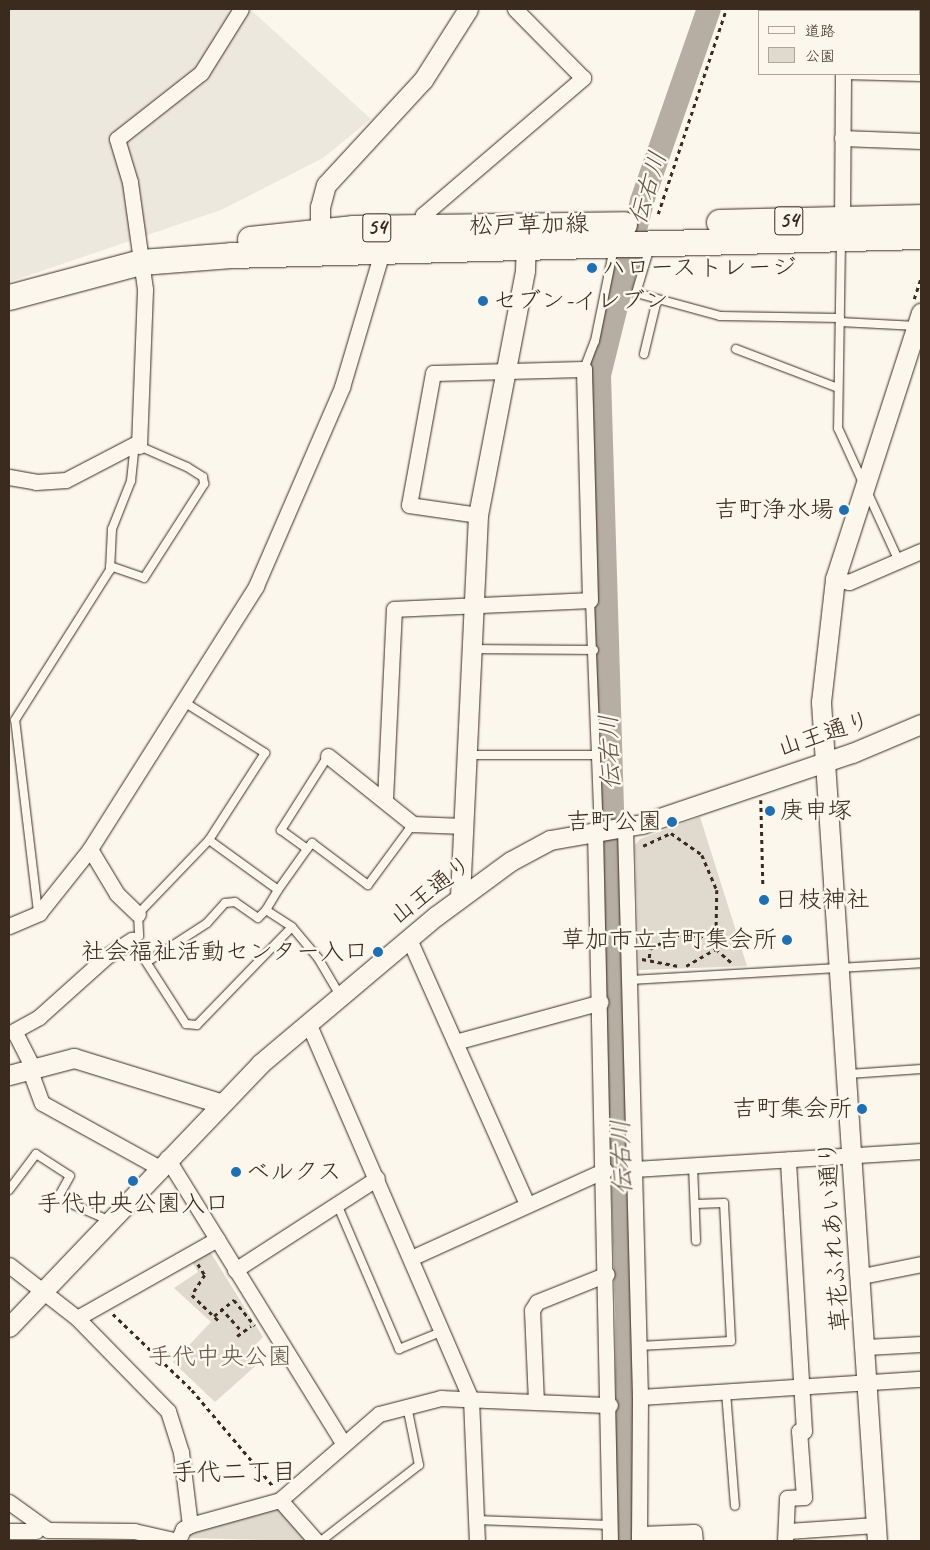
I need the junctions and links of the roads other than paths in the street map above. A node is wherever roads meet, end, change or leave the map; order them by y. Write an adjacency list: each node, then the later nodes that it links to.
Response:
1 (241, 9): 18 (street)
2 (468, 9): 16 (street)
3 (515, 9): 11 (street)
4 (843, 75): 7 (street)
5 (869, 75): 6 (lane)
6 (921, 77)
7 (842, 138): 8 (street); 12 (street)
8 (921, 141)
9 (921, 217): 12 (main road, 松戸草加線 / 54)
10 (656, 226): 12 (main road, 松戸草加線 / 54); 13 (main road, 松戸草加線 / 54); 20 (lane)
11 (419, 227): 14 (main road, 松戸草加線 / 54); 16 (main road, 松戸草加線 / 54)
12 (842, 230): 15 (main road, 松戸草加線 / 54); 21 (lane)
13 (616, 233): 14 (main road, 松戸草加線 / 54); 25 (lane)
14 (526, 235): 17 (main road, 松戸草加線 / 54); 26 (street)
15 (921, 236)
16 (320, 240): 17 (main road, 松戸草加線 / 54); 18 (main road, 松戸草加線 / 54)
17 (383, 249): 40 (street)
18 (141, 262): 19 (main road, 松戸草加線 / 54); 28 (street)
19 (9, 297)
20 (657, 300): 21 (lane); 24 (lane)
21 (840, 320): 22 (lane); 27 (lane)
22 (919, 320): 30 (street, 草花ふれあい通り)
23 (736, 349): 27 (lane)
24 (644, 354)
25 (584, 369): 26 (street); 36 (street)
26 (505, 372): 31 (street); 31 (street)
27 (838, 388): 30 (lane)
28 (137, 444): 29 (street); 34 (lane); 34 (lane)
29 (9, 477)
30 (863, 486): 33 (lane); 35 (street, 草花ふれあい通り)
31 (478, 515): 37 (street)
32 (921, 551): 33 (street)
33 (899, 561): 35 (street)
34 (110, 566): 56 (lane)
35 (835, 579): 45 (street, 草花ふれあい通り)
36 (590, 600): 37 (street); 39 (lane)
37 (472, 606): 38 (street); 46 (street)
38 (470, 649): 39 (lane); 42 (street)
39 (594, 650): 44 (lane)
40 (184, 702): 50 (lane); 51 (street)
41 (921, 724): 45 (street, 山王通り)
42 (465, 755): 44 (lane); 48 (street)
43 (328, 756): 46 (street); 52 (lane)
44 (596, 756): 49 (lane)
45 (823, 762): 49 (street, 山王通り); 64 (street, 草花ふれあい通り)
46 (385, 799): 47 (street)
47 (414, 824): 48 (street); 52 (lane)
48 (463, 826): 54 (street)
49 (609, 829): 54 (street, 山王通り); 65 (street); 67 (street)
50 (209, 840): 53 (lane); 57 (lane)
51 (90, 849): 56 (street); 57 (street)
52 (307, 849): 53 (lane)
53 (278, 890): 55 (lane)
54 (460, 897): 60 (street, 山王通り)
55 (266, 910): 59 (lane); 62 (lane)
56 (38, 913): 58 (street)
57 (138, 914): 61 (lane)
58 (9, 926)
59 (292, 927): 62 (lane); 66 (lane)
60 (409, 939): 66 (street, 山王通り); 69 (street)
61 (132, 940): 62 (lane); 70 (street)
62 (147, 962)
63 (921, 962): 64 (lane)
64 (841, 968): 65 (lane); 72 (street, 草花ふれあい通り)
65 (630, 980): 80 (street)
66 (341, 997): 68 (street, 山王通り)
67 (601, 1002): 69 (street); 81 (street)
68 (309, 1025): 74 (street, 山王通り); 82 (street)
69 (455, 1042): 85 (street)
70 (30, 1067): 73 (street); 74 (street); 78 (street)
71 (921, 1069): 72 (lane)
72 (849, 1074): 76 (street, 草花ふれあい通り)
73 (9, 1075)
74 (219, 1103): 78 (street, 山王通り)
75 (921, 1151): 76 (street)
76 (854, 1156): 77 (street); 95 (street, 草花ふれあい通り)
77 (788, 1159): 79 (street); 105 (street)
78 (162, 1163): 87 (street, 山王通り); 88 (street)
79 (692, 1166): 80 (street); 86 (lane)
80 (634, 1169): 101 (street)
81 (605, 1170): 85 (street); 94 (street)
82 (377, 1178): 84 (street); 90 (street)
83 (9, 1190): 87 (lane)
84 (337, 1204): 93 (street); 99 (lane)
85 (527, 1204): 90 (street)
86 (695, 1204): 89 (lane); 101 (lane)
87 (108, 1220): 96 (street, 山王通り)
88 (216, 1239): 93 (street); 97 (street)
89 (696, 1241)
90 (411, 1258): 99 (street)
91 (921, 1264): 95 (street)
92 (9, 1265): 96 (street)
93 (236, 1270): 112 (street)
94 (606, 1274): 109 (street); 110 (street)
95 (862, 1276): 102 (street, 草花ふれあい通り)
96 (42, 1291): 97 (street); 98 (street, 山王通り)
97 (76, 1318): 117 (street)
98 (9, 1327)
99 (443, 1331): 108 (street)
100 (921, 1344): 102 (street)
101 (639, 1346): 107 (street)
102 (866, 1347): 104 (street, 草花ふれあい通り)
103 (921, 1379): 104 (street)
104 (869, 1383): 105 (street); 121 (street, 草花ふれあい通り)
105 (801, 1386): 106 (street); 122 (street)
106 (726, 1392): 107 (street); 115 (lane)
107 (640, 1397): 124 (street)
108 (471, 1399): 109 (street); 111 (street); 116 (street)
109 (536, 1402): 110 (street)
110 (610, 1405): 118 (street)
111 (407, 1406): 112 (street); 127 (lane)
112 (343, 1443): 113 (street)
113 (281, 1499): 117 (street); 126 (street)
114 (9, 1502): 120 (street)
115 (735, 1506)
116 (476, 1520): 118 (lane); 128 (street)
117 (190, 1525): 125 (street)
118 (610, 1525): 129 (street)
119 (9, 1532): 120 (street)
120 (38, 1533): 123 (street)
121 (876, 1533): 122 (street)
122 (786, 1536)
123 (105, 1537): 125 (street)
124 (639, 1538): 130 (street)
125 (172, 1540)
126 (316, 1541)
127 (321, 1541)
128 (477, 1541)
129 (610, 1541)
130 (695, 1541)

